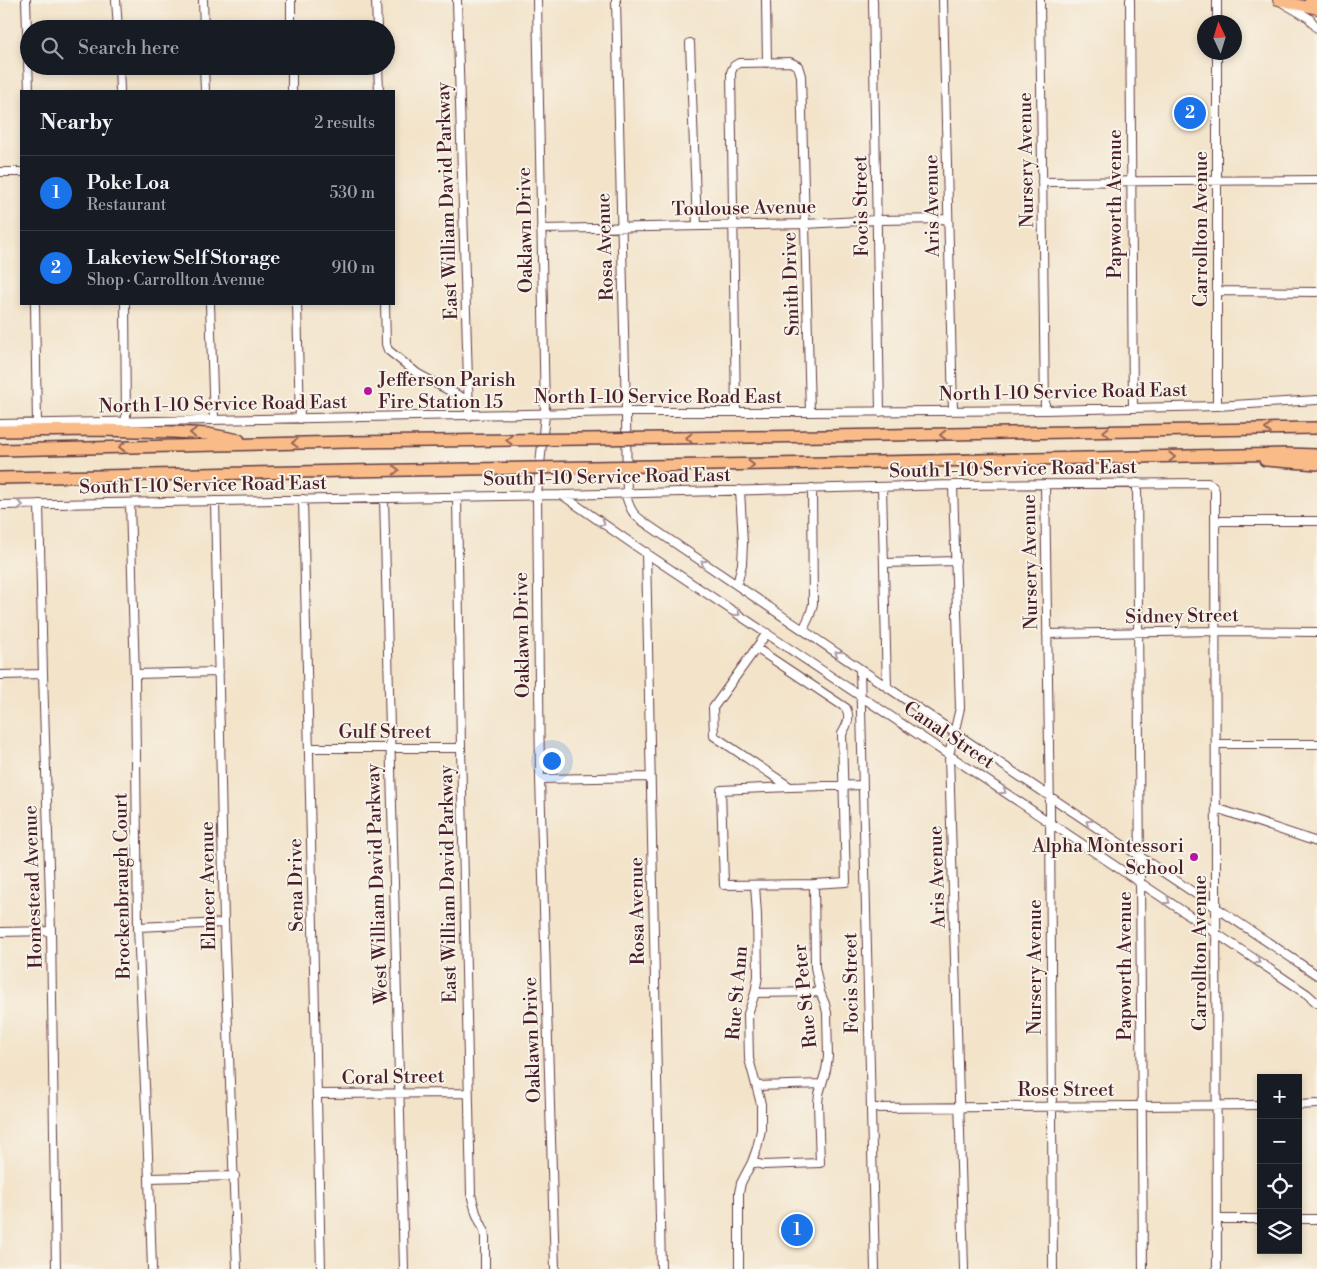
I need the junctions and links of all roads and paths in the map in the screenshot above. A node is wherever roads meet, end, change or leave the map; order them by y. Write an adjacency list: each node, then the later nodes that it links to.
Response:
1 (26, 0): 20 (street)
2 (116, 0): 21 (street)
3 (203, 0): 22 (street)
4 (291, 0): 23 (street)
5 (376, 0): 24 (street)
6 (457, 0): 60 (street, East William David Parkway)
7 (537, 0): 51 (street, Oaklawn Drive)
8 (616, 0): 50 (street, Rosa Avenue)
9 (766, 0): 28 (street)
10 (873, 0): 46 (street, Focis Street)
11 (942, 0): 45 (street, Aris Avenue)
12 (1040, 0): 44 (street, Nursery Avenue)
13 (1130, 0): 43 (street, Papworth Avenue)
14 (1217, 0): 19 (street)
15 (1281, 0): 18 (main road); 25 (street)
16 (1310, 0): 17 (main road)
17 (1315, 0)
18 (1317, 9)
19 (1217, 15)
20 (27, 20)
21 (117, 20)
22 (204, 20)
23 (291, 20)
24 (377, 20)
25 (1317, 28)
26 (690, 43): 49 (street)
27 (1217, 60): 41 (street, Carrollton Avenue)
28 (767, 63): 47 (street, Smith Drive); 48 (street)
29 (28, 75): 34 (street)
30 (119, 75): 35 (street)
31 (204, 75): 36 (street)
32 (292, 75): 37 (street)
33 (378, 75): 38 (street)
34 (29, 90)
35 (120, 90)
36 (205, 90)
37 (292, 90)
38 (379, 90)
39 (0, 172): 40 (street)
40 (20, 172)
41 (1217, 180): 42 (street); 43 (street); 52 (street, Carrollton Avenue)
42 (1317, 180)
43 (1131, 181): 44 (street); 62 (street, Papworth Avenue)
44 (1042, 182): 63 (street, Nursery Avenue)
45 (948, 219): 46 (street, Toulouse Avenue); 64 (street, Aris Avenue)
46 (877, 220): 47 (street, Toulouse Avenue); 68 (street, Focis Street)
47 (805, 224): 48 (street, Toulouse Avenue); 67 (street, Smith Drive)
48 (733, 225): 49 (street, Toulouse Avenue); 66 (street)
49 (697, 226): 50 (street, Toulouse Avenue)
50 (621, 227): 51 (street, Toulouse Avenue); 65 (street, Rosa Avenue)
51 (541, 229): 69 (street, Oaklawn Drive)
52 (1217, 291): 53 (street); 61 (street, Carrollton Avenue)
53 (1317, 292)
54 (35, 305): 75 (street)
55 (125, 305): 73 (street)
56 (210, 305): 72 (street)
57 (297, 305): 71 (street)
58 (385, 305): 60 (street)
59 (1317, 400): 61 (street, North I-10 Service Road East)
60 (469, 401): 70 (street)
61 (1217, 406): 62 (street, North I-10 Service Road East)
62 (1133, 408): 63 (street, North I-10 Service Road East)
63 (1045, 410): 64 (street, North I-10 Service Road East)
64 (953, 411): 68 (street, North I-10 Service Road East)
65 (626, 412): 66 (street, North I-10 Service Road East); 69 (street, North I-10 Service Road East); 93 (street, Rosa Avenue)
66 (736, 412): 67 (street, North I-10 Service Road East)
67 (810, 412): 68 (street, North I-10 Service Road East)
68 (880, 412)
69 (545, 414): 70 (street, North I-10 Service Road East); 94 (street, Oaklawn Drive)
70 (469, 416): 71 (street, North I-10 Service Road East)
71 (300, 418): 72 (street, North I-10 Service Road East)
72 (214, 420): 73 (street, North I-10 Service Road East)
73 (126, 422): 75 (street, North I-10 Service Road East)
74 (0, 424): 75 (street, North I-10 Service Road East)
75 (37, 424)
76 (1317, 428): 78 (highway, one-way to 78, bridge)
77 (0, 431): 78 (highway, one-way to 77)
78 (258, 444): 79 (highway, one-way to 79)
79 (0, 450)
80 (1317, 455): 81 (highway)
81 (1232, 456): 82 (highway); 83 (highway, one-way to 81, bridge)
82 (1317, 464)
83 (89, 476): 84 (highway); 87 (highway)
84 (0, 478)
85 (1137, 483): 86 (street, South I-10 Service Road East); 91 (street, South I-10 Service Road East); 111 (street, Papworth Avenue)
86 (1045, 484): 88 (street, South I-10 Service Road East); 114 (street, Nursery Avenue)
87 (0, 485)
88 (954, 485): 89 (street, South I-10 Service Road East); 106 (street, Aris Avenue)
89 (882, 487): 90 (street, South I-10 Service Road East); 107 (street)
90 (812, 488): 92 (street, South I-10 Service Road East); 109 (street)
91 (1214, 488): 103 (street, Carrollton Avenue)
92 (740, 490): 93 (street, South I-10 Service Road East); 108 (street)
93 (627, 493): 95 (street, South I-10 Service Road East); 108 (street, Canal Street, one-way to 93)
94 (537, 495): 95 (street, South I-10 Service Road East); 96 (street, South I-10 Service Road East); 131 (street, Oaklawn Drive)
95 (562, 495): 105 (street, Canal Street, one-way to 105)
96 (457, 497): 97 (street, South I-10 Service Road East); 128 (street, East William David Parkway)
97 (384, 498): 98 (street, South I-10 Service Road East); 127 (street, West William David Parkway)
98 (303, 500): 99 (street, South I-10 Service Road East); 126 (street, Sena Drive)
99 (215, 501): 100 (street, South I-10 Service Road East); 117 (street, Elmeer Avenue)
100 (130, 503): 101 (street, South I-10 Service Road East); 119 (street, Brockenbraugh Court)
101 (39, 504): 102 (street, South I-10 Service Road East, one-way to 101); 118 (street, Homestead Avenue)
102 (0, 505)
103 (1215, 521): 104 (street); 110 (street, Carrollton Avenue)
104 (1317, 521)
105 (646, 552): 113 (street, Canal Street, one-way to 113); 130 (street, Rosa Avenue)
106 (956, 561): 107 (street); 123 (street, Aris Avenue)
107 (884, 563): 121 (street)
108 (737, 585): 109 (street, Canal Street)
109 (803, 630): 116 (street, Canal Street, one-way to 109)
110 (1216, 631): 111 (street, Sidney Street); 112 (street, Sidney Street); 124 (street, Carrollton Avenue)
111 (1138, 632): 114 (street, Sidney Street); 139 (street, Papworth Avenue)
112 (1317, 632)
113 (767, 633): 115 (street); 122 (street, Canal Street)
114 (1047, 634): 135 (street, Nursery Avenue)
115 (756, 648): 133 (street); 134 (street)
116 (860, 669): 121 (street, Canal Street); 122 (street, Focis Street)
117 (219, 672): 119 (street); 144 (street, Elmeer Avenue)
118 (43, 674): 120 (street); 146 (street, Homestead Avenue)
119 (135, 674): 145 (street, Brockenbraugh Court)
120 (0, 675)
121 (887, 688): 123 (street, Canal Street)
122 (860, 696): 129 (street, Canal Street); 132 (street, Focis Street)
123 (954, 734): 129 (street, Aris Avenue); 135 (street, Canal Street)
124 (1216, 744): 125 (street); 136 (street, Carrollton Avenue)
125 (1317, 744)
126 (310, 748): 127 (street, Gulf Street); 156 (street, Sena Drive)
127 (390, 748): 128 (street, Gulf Street); 157 (street, West William David Parkway)
128 (461, 748): 155 (street, East William David Parkway)
129 (950, 755): 137 (street, Canal Street, one-way to 137); 163 (street, Aris Avenue)
130 (650, 777): 131 (street); 180 (street, Rosa Avenue)
131 (540, 779): 179 (street, Oaklawn Drive)
132 (862, 785): 133 (street); 165 (street, Focis Street)
133 (844, 786): 134 (street); 141 (street)
134 (790, 787): 142 (street)
135 (1050, 797): 137 (street, Nursery Avenue); 139 (street, Canal Street, one-way to 135)
136 (1216, 808): 138 (street); 143 (street, Carrollton Avenue)
137 (1050, 822): 140 (street, Canal Street); 164 (street, Nursery Avenue)
138 (1317, 842)
139 (1140, 858): 140 (street, Papworth Avenue); 143 (street, Canal Street)
140 (1141, 883): 148 (street, Canal Street, one-way to 148); 162 (street, Papworth Avenue)
141 (814, 884): 142 (street); 150 (street, Rue St Peter)
142 (756, 885): 151 (street, Rue St Ann)
143 (1216, 909): 148 (street, Carrollton Avenue); 149 (street, Canal Street)
144 (224, 923): 145 (street); 167 (street, Elmeer Avenue)
145 (138, 927): 168 (street, Brockenbraugh Court)
146 (51, 931): 147 (street); 173 (street, Homestead Avenue)
147 (0, 932)
148 (1217, 934): 152 (street, Canal Street, one-way to 152); 159 (street, Carrollton Avenue)
149 (1317, 975)
150 (820, 992): 151 (street); 153 (street, Rue St Peter)
151 (755, 993): 154 (street, Rue St Ann)
152 (1317, 1003)
153 (822, 1084): 154 (street); 166 (street, Rue St Peter)
154 (756, 1086): 166 (street, Rue St Ann)
155 (468, 1093): 157 (street, Coral Street); 178 (street, East William David Parkway)
156 (317, 1094): 157 (street, Coral Street); 176 (street, Sena Drive)
157 (399, 1094): 177 (street, West William David Parkway)
158 (1317, 1104): 161 (street)
159 (1217, 1105): 160 (street, Rose Street); 162 (street, Rose Street); 169 (street, Carrollton Avenue)
160 (1257, 1105)
161 (1302, 1105)
162 (1142, 1106): 164 (street, Rose Street); 185 (street, Papworth Avenue)
163 (959, 1107): 164 (street, Rose Street); 165 (street, Rose Street); 183 (street, Aris Avenue)
164 (1052, 1107): 184 (street, Nursery Avenue)
165 (871, 1108): 182 (street, Focis Street)
166 (752, 1162): 181 (street, Rue St Ann)
167 (235, 1176): 168 (street); 175 (street, Elmeer Avenue)
168 (149, 1178): 174 (street, Brockenbraugh Court)
169 (1217, 1219): 170 (street); 186 (street, Carrollton Avenue)
170 (1257, 1219)
171 (1302, 1219): 172 (street)
172 (1317, 1219)
173 (56, 1269)
174 (152, 1269)
175 (237, 1269)
176 (321, 1269)
177 (404, 1269)
178 (485, 1269)
179 (555, 1269)
180 (661, 1269)
181 (740, 1269)
182 (875, 1269)
183 (964, 1269)
184 (1053, 1269)
185 (1143, 1269)
186 (1217, 1269)

